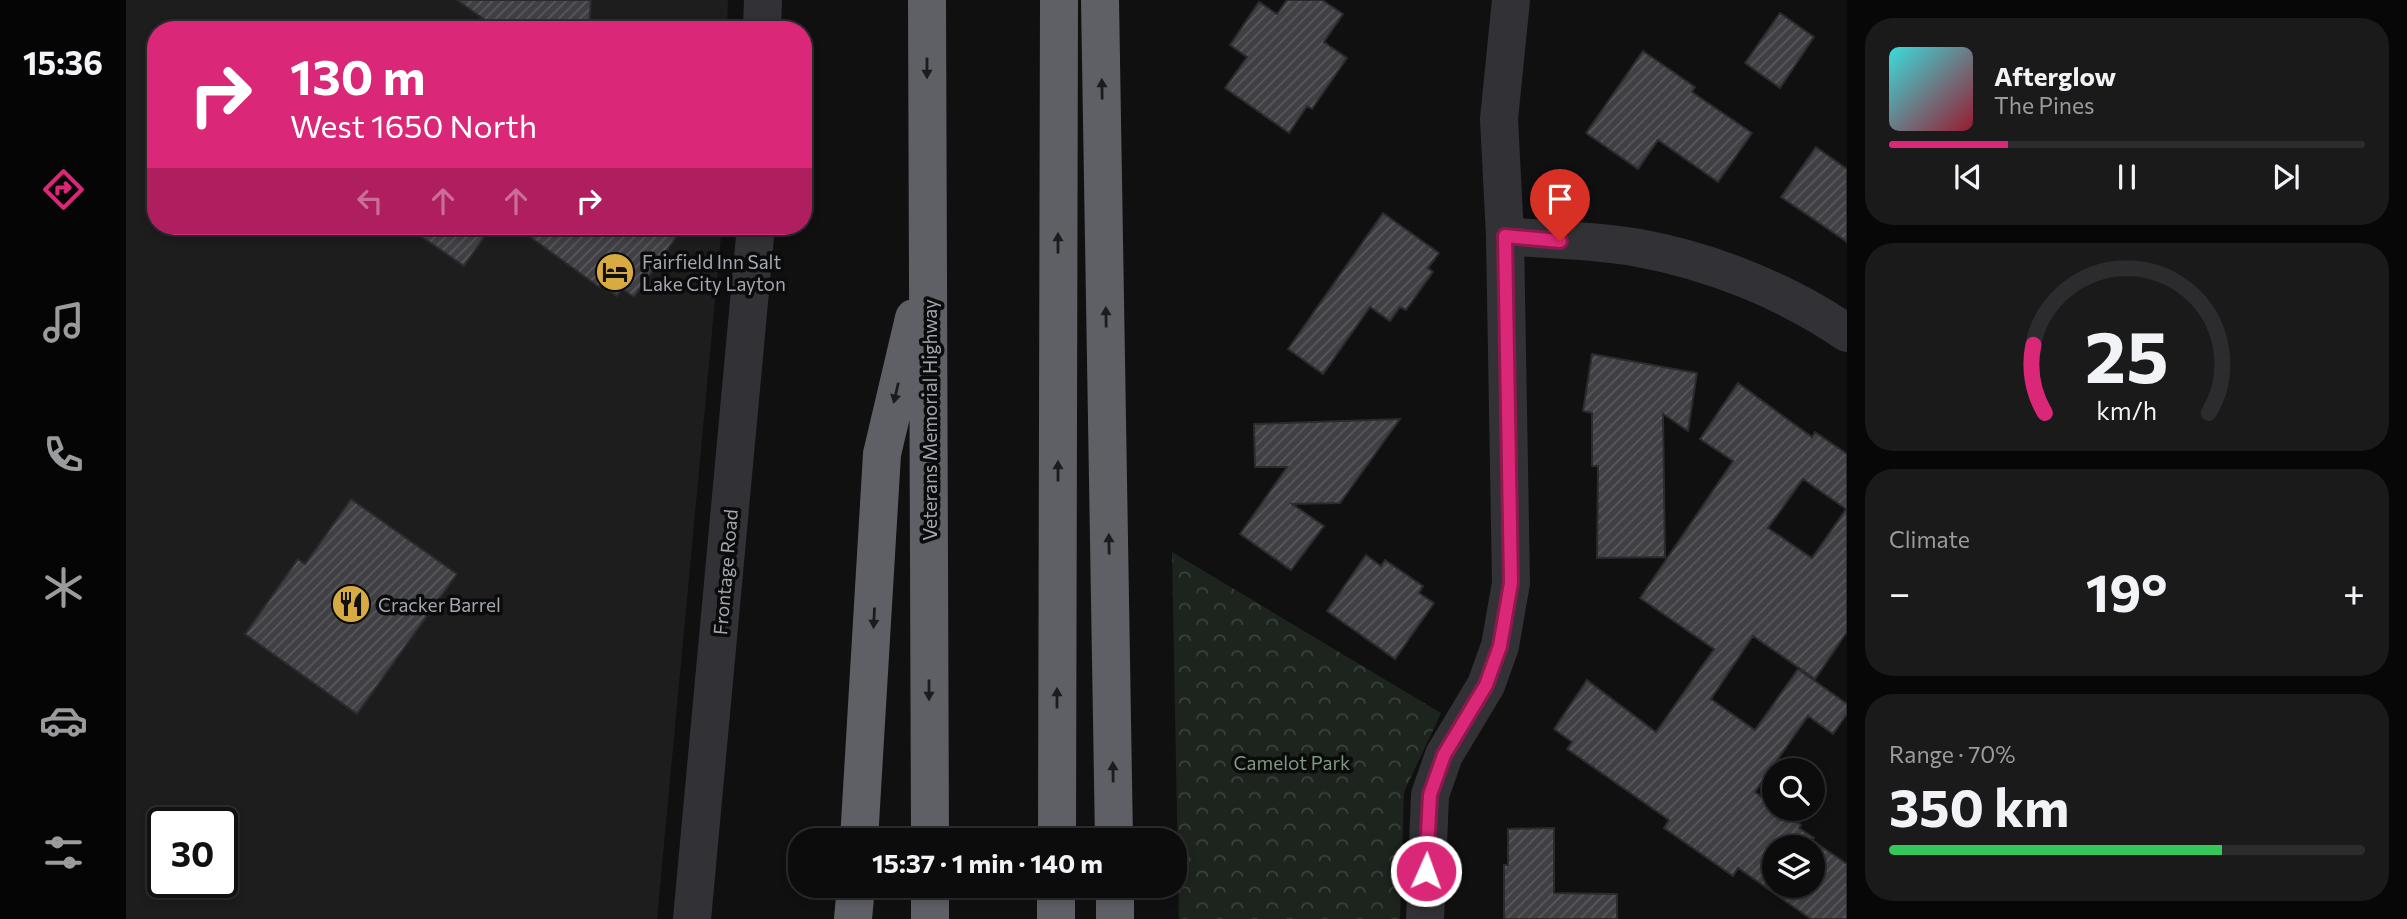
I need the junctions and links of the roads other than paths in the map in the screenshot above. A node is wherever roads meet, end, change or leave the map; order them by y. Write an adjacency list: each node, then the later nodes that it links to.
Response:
1 (763, 0): 6 (street)
2 (927, 0): 9 (highway, Veterans Memorial Highway, one-way to 9)
3 (1059, 0): 13 (highway, one-way to 3)
4 (1100, 0): 14 (highway, one-way to 4)
5 (1509, 4): 8 (street)
6 (762, 21)
7 (755, 235): 19 (street, Frontage Road)
8 (1505, 236): 10 (street); 24 (street)
9 (929, 255): 11 (highway, one-way to 11); 12 (highway, Veterans Memorial Highway, one-way to 12)
10 (1847, 333)
11 (860, 828)
12 (930, 828)
13 (1056, 828)
14 (1114, 828)
15 (855, 898): 20 (highway)
16 (930, 898): 21 (highway)
17 (1056, 898): 22 (highway)
18 (1115, 898): 23 (highway)
19 (692, 919)
20 (853, 919)
21 (930, 919)
22 (1056, 919)
23 (1115, 919)
24 (1425, 919)

